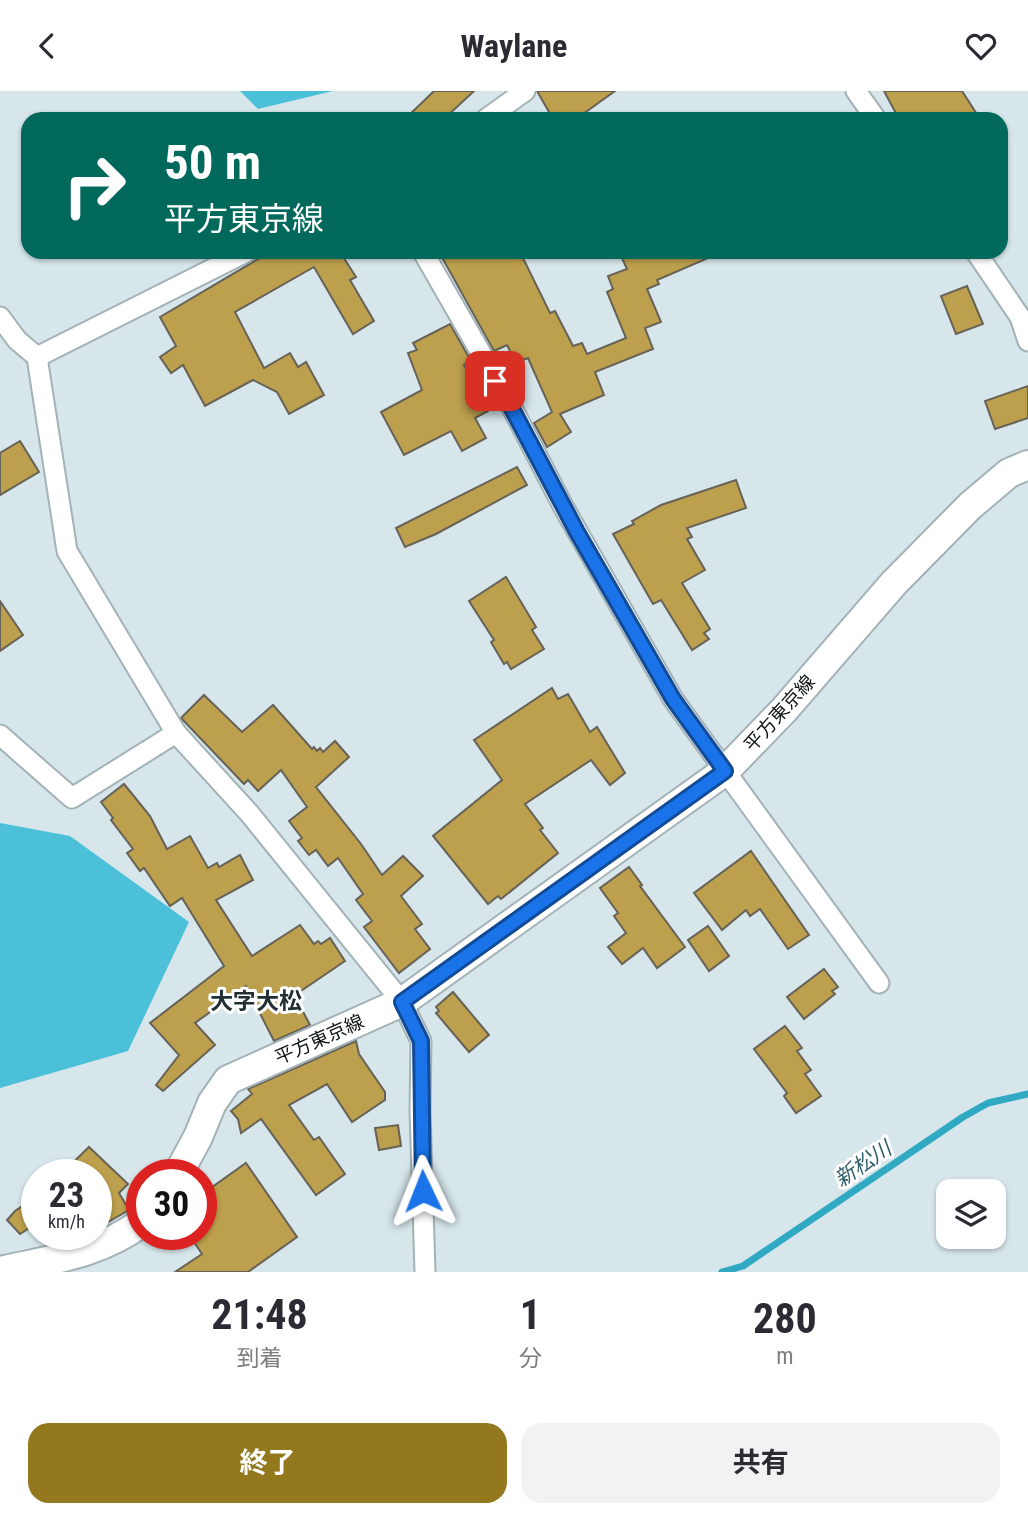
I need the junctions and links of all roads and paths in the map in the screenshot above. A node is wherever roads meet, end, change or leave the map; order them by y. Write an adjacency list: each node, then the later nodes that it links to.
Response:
1 (525, 91): 3 (street)
2 (856, 91): 4 (street)
3 (496, 112)
4 (871, 112)
5 (232, 259): 10 (street)
6 (427, 259): 14 (street)
7 (981, 259): 9 (street)
8 (0, 317): 10 (street)
9 (1028, 341)
10 (37, 357): 12 (street)
11 (1028, 465): 14 (main road, 平方東京線)
12 (176, 733): 13 (street); 16 (street)
13 (0, 735)
14 (725, 771): 15 (street); 16 (main road, 平方東京線)
15 (879, 983)
16 (402, 1002): 17 (main road, 平方東京線); 20 (street)
17 (186, 1159)
18 (126, 1235): 19 (main road)
19 (0, 1271)
20 (425, 1272)

